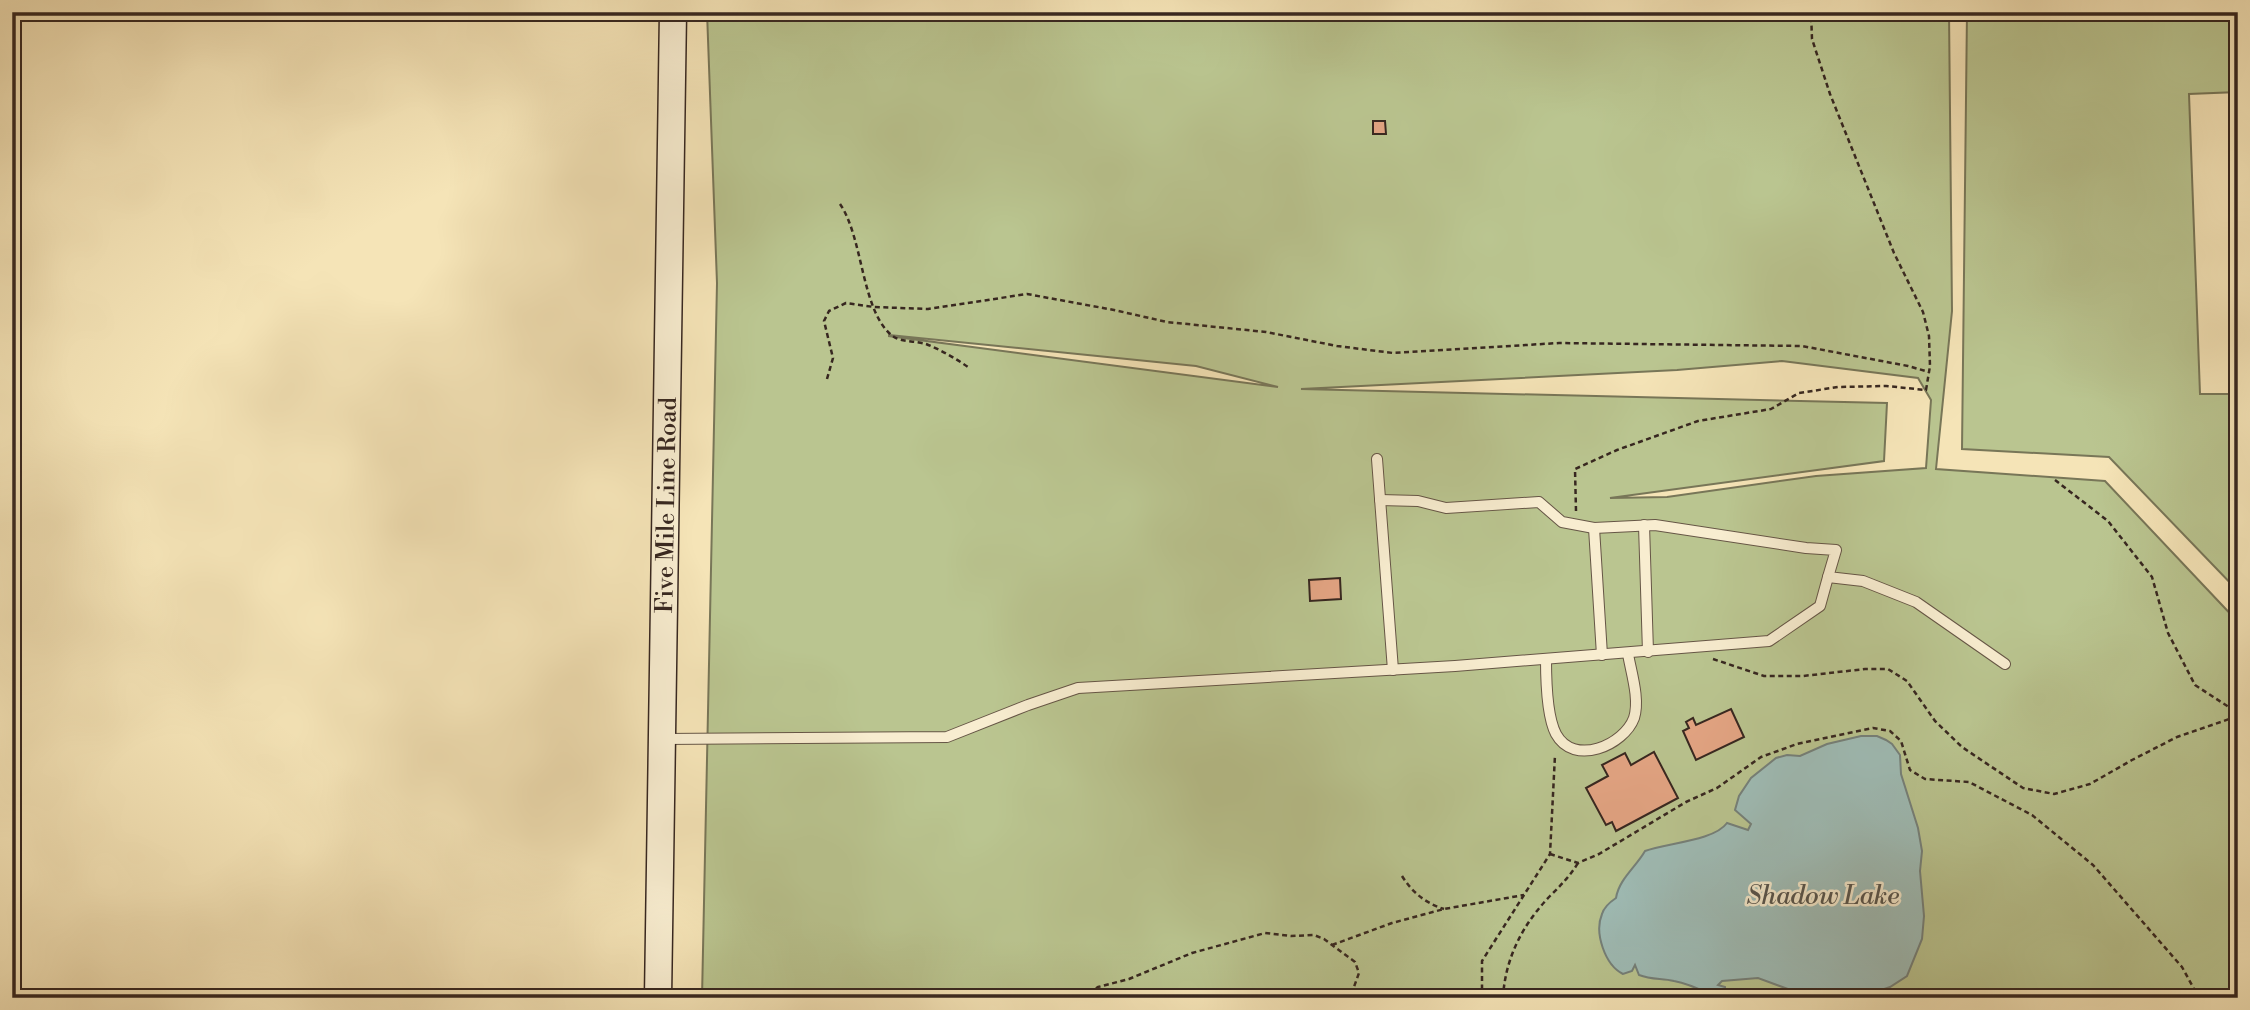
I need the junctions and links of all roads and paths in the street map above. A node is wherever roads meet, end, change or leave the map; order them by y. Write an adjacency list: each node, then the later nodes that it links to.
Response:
1 (673, 12): 24 (main road, Five Mile Line Road)
2 (1811, 12): 6 (path)
3 (840, 204): 4 (path)
4 (874, 307): 5 (path); 6 (path); 7 (path)
5 (968, 367)
6 (1929, 372): 11 (path)
7 (827, 379)
8 (1377, 459): 10 (lane)
9 (2055, 480): 22 (path)
10 (1380, 500): 11 (lane); 21 (lane)
11 (1577, 524): 13 (lane)
12 (1644, 526): 13 (lane); 14 (lane); 16 (lane)
13 (1594, 528): 18 (lane)
14 (1828, 577): 15 (lane); 20 (lane)
15 (1691, 648): 16 (lane); 22 (path)
16 (1648, 652): 17 (lane)
17 (1628, 654): 18 (lane); 23 (lane)
18 (1602, 656): 19 (lane)
19 (1546, 659): 21 (lane); 23 (lane)
20 (2005, 664)
21 (1393, 670): 24 (lane)
22 (2238, 715)
23 (1556, 735): 25 (path)
24 (663, 739): 31 (main road, Five Mile Line Road)
25 (1550, 854): 26 (path); 28 (path)
26 (1578, 863): 35 (path); 36 (path)
27 (1402, 876): 29 (path)
28 (1524, 895): 29 (path); 34 (path)
29 (1444, 909): 30 (path)
30 (1332, 945): 32 (path); 33 (path)
31 (658, 998)
32 (1082, 998)
33 (1350, 998)
34 (1482, 998)
35 (1503, 998)
36 (2199, 998)

